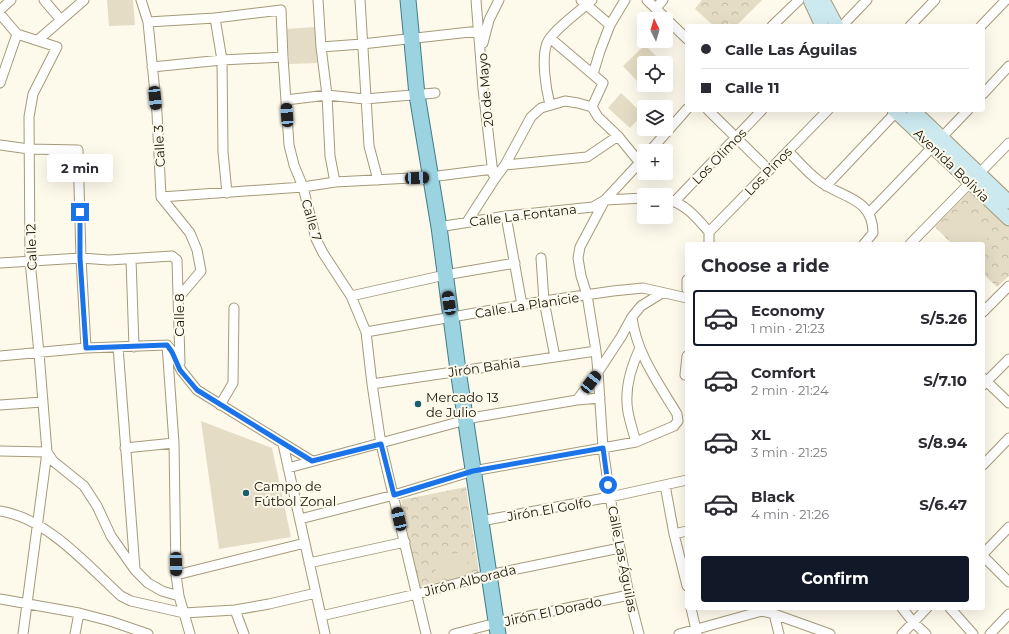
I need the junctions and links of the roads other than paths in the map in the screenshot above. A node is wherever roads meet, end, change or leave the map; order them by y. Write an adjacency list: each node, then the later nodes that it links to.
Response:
1 (11, 0): 21 (street)
2 (44, 0): 24 (street)
3 (84, 0): 24 (street)
4 (141, 0): 25 (street, Calle 3)
5 (318, 0): 40 (street)
6 (360, 0): 39 (street)
7 (408, 0): 36 (main road)
8 (476, 0): 33 (street, 20 de Mayo)
9 (499, 0): 41 (street)
10 (625, 0): 32 (street)
11 (647, 0): 20 (street)
12 (663, 0): 20 (street)
13 (810, 0): 27 (main road)
14 (823, 0): 28 (main road)
15 (867, 0): 29 (street)
16 (935, 0): 30 (street)
17 (1006, 0): 31 (street)
18 (586, 2): 32 (street); 37 (street)
19 (795, 2): 26 (street)
20 (656, 8): 35 (street)
21 (0, 10)
22 (0, 14): 34 (street)
23 (215, 18): 25 (street); 42 (street, Calle 7); 43 (street)
24 (61, 20): 38 (street)
25 (148, 22): 45 (street, Calle 3)
26 (774, 24)
27 (821, 24)
28 (836, 24)
29 (844, 24)
30 (912, 24)
31 (983, 24)
32 (610, 25): 46 (street)
33 (479, 31): 36 (street); 41 (street, 20 de Mayo)
34 (17, 34): 38 (street); 47 (street)
35 (685, 36)
36 (411, 38): 39 (street); 51 (main road)
37 (550, 38): 46 (street); 54 (street)
38 (38, 40): 70 (street, Calle 12)
39 (362, 44): 40 (street); 52 (street)
40 (321, 47): 50 (street)
41 (481, 51): 75 (street, 20 de Mayo)
42 (282, 57): 43 (street); 53 (street, Calle 7)
43 (222, 60): 45 (street); 84 (street)
44 (1009, 66): 48 (street)
45 (152, 67): 85 (street, Calle 3)
46 (593, 74): 55 (street)
47 (0, 83)
48 (985, 92)
49 (435, 93): 51 (street)
50 (326, 95): 52 (street); 53 (street); 81 (street)
51 (417, 95): 52 (street); 77 (main road)
52 (365, 99): 79 (street)
53 (286, 100): 83 (street, Calle 7)
54 (550, 105): 55 (street); 73 (street)
55 (592, 107): 64 (street)
56 (685, 111): 68 (street)
57 (710, 112): 65 (street)
58 (760, 112): 65 (street, Los Olimos)
59 (826, 112): 71 (street, Los Pinos)
60 (895, 112): 82 (street)
61 (897, 112): 66 (main road, Avenida Bolivia)
62 (915, 112): 66 (main road, Avenida Bolivia)
63 (966, 112): 66 (street)
64 (618, 136): 72 (street); 73 (street)
65 (736, 138): 76 (street); 87 (street, Los Olimos)
66 (938, 143): 78 (main road, Avenida Bolivia); 91 (street)
67 (1009, 143): 78 (street)
68 (656, 144)
69 (0, 145): 70 (street)
70 (29, 149): 100 (street); 103 (street, Calle 12)
71 (788, 151): 76 (street, Los Pinos); 82 (street)
72 (637, 156)
73 (505, 165): 80 (street)
74 (637, 166): 88 (street)
75 (493, 169): 77 (street); 80 (street, 20 de Mayo)
76 (769, 170): 96 (street, Los Pinos)
77 (430, 177): 79 (street); 95 (main road)
78 (975, 177): 90 (main road, Avenida Bolivia); 93 (main road, Avenida Bolivia); 99 (street)
79 (378, 180): 81 (street)
80 (494, 180): 94 (street)
81 (335, 182): 83 (street)
82 (826, 186): 91 (street)
83 (302, 187): 84 (street); 110 (street, Calle 7)
84 (227, 193): 85 (street)
85 (161, 197): 111 (street)
86 (637, 198): 88 (street)
87 (673, 198)
88 (605, 200): 92 (street, Calle La Fontana); 109 (street, Calle Las Águilas)
89 (673, 201): 96 (street)
90 (1009, 202)
91 (869, 213): 98 (street)
92 (506, 216): 94 (street, Calle La Fontana); 105 (street)
93 (1008, 216)
94 (467, 222): 95 (street, Calle La Fontana)
95 (438, 227): 106 (main road)
96 (709, 232): 97 (street)
97 (709, 242)
98 (866, 242)
99 (912, 242)
100 (80, 258): 102 (street); 103 (street); 123 (street)
101 (541, 258): 113 (street)
102 (131, 259): 111 (street, Calle 8); 122 (street)
103 (30, 260): 104 (street); 126 (street, Calle 12)
104 (0, 263)
105 (515, 263): 106 (street); 114 (street)
106 (445, 274): 110 (street); 117 (main road)
107 (1009, 286): 116 (street)
108 (662, 293): 109 (street, Calle La Planicie); 112 (street, Calle La Planicie); 118 (street)
109 (587, 295): 113 (street, Calle La Planicie); 125 (street, Calle Las Águilas)
110 (350, 296): 119 (street, Calle 7)
111 (179, 297): 130 (street, Calle 8)
112 (685, 298)
113 (544, 301): 114 (street, Calle La Planicie); 128 (street)
114 (522, 305): 117 (street, Calle La Planicie)
115 (234, 308): 141 (street)
116 (985, 310)
117 (451, 317): 119 (street, Calle La Planicie); 131 (main road)
118 (632, 317): 124 (street); 132 (street)
119 (366, 332): 135 (street, Calle 7)
120 (167, 345): 122 (street); 130 (street); 145 (street)
121 (118, 347): 122 (street); 123 (street); 148 (street)
122 (134, 347)
123 (86, 348): 126 (street)
124 (640, 348): 144 (street); 144 (street)
125 (596, 351): 128 (street, Jirón Bahia); 132 (street, Calle Las Águilas)
126 (39, 353): 127 (street); 138 (street, Calle 12)
127 (0, 356)
128 (555, 357): 131 (street, Jirón Bahia)
129 (1009, 359): 133 (street)
130 (180, 370): 141 (street)
131 (458, 370): 135 (street, Jirón Bahia); 142 (main road)
132 (598, 372): 136 (street, Calle Las Águilas); 137 (street)
133 (985, 381)
134 (985, 383): 139 (street)
135 (372, 384): 147 (street, Calle 7)
136 (600, 398): 137 (street); 149 (street, Calle Las Águilas)
137 (577, 400): 142 (street)
138 (42, 402): 140 (street); 151 (street, Calle 12)
139 (1009, 402)
140 (0, 405)
141 (220, 405): 146 (street)
142 (466, 421): 147 (street); 155 (main road)
143 (1009, 438): 153 (street)
144 (636, 442): 149 (street)
145 (174, 443): 148 (street); 175 (street)
146 (283, 444): 152 (street); 154 (street)
147 (381, 444): 152 (street); 158 (street, Calle 7)
148 (125, 448): 173 (street)
149 (603, 448): 155 (street); 159 (street, Calle Las Águilas)
150 (0, 451): 151 (street)
151 (46, 452): 163 (street, Calle 12); 173 (street)
152 (312, 461): 154 (street)
153 (985, 462)
154 (288, 468): 161 (street)
155 (473, 471): 158 (street); 162 (main road)
156 (685, 480): 157 (street, Jirón El Golfo)
157 (665, 485): 159 (street, Jirón El Golfo); 166 (street)
158 (394, 495): 161 (street); 167 (street, Calle 7)
159 (610, 497): 162 (street, Jirón El Golfo); 169 (street, Calle Las Águilas)
160 (0, 511): 163 (street)
161 (300, 519): 168 (street)
162 (481, 521): 176 (main road)
163 (37, 525): 183 (street, Calle 12); 191 (street)
164 (1009, 527): 170 (street)
165 (685, 531): 166 (street)
166 (674, 534): 174 (street)
167 (405, 542): 172 (street); 179 (street, Calle 7)
168 (305, 543): 172 (street); 175 (street)
169 (620, 548): 176 (street, Jirón Alborada); 180 (street, Calle Las Águilas)
170 (985, 553)
171 (985, 557): 177 (street)
172 (309, 563): 178 (street)
173 (135, 570): 181 (street)
174 (685, 574)
175 (176, 575): 181 (street)
176 (488, 575): 179 (street, Jirón Alborada); 196 (main road)
177 (1009, 582)
178 (316, 593): 184 (street); 194 (street)
179 (417, 594): 194 (street, Jirón Alborada); 205 (street, Calle 7)
180 (629, 595): 196 (street, Jirón El Dorado); 207 (street, Calle Las Águilas)
181 (179, 596): 191 (street)
182 (0, 599): 183 (street)
183 (27, 603): 190 (street); 199 (street, Calle 12)
184 (235, 610): 191 (street); 203 (street)
185 (691, 610): 198 (street)
186 (760, 610): 192 (street); 198 (street)
187 (904, 610): 195 (street)
188 (925, 610): 195 (street)
189 (952, 610): 213 (street)
190 (79, 613): 197 (street); 200 (street)
191 (184, 613): 202 (street)
192 (774, 614): 209 (street); 210 (street)
193 (1009, 614): 214 (street)
194 (321, 616): 204 (street)
195 (913, 622): 211 (street); 212 (street)
196 (497, 629): 206 (street, Jirón El Dorado)
197 (126, 630): 201 (street)
198 (696, 632): 208 (street)
199 (23, 634)
200 (75, 634)
201 (148, 634)
202 (190, 634)
203 (244, 634)
204 (325, 634)
205 (426, 634)
206 (454, 634)
207 (639, 634)
208 (679, 634)
209 (779, 634)
210 (830, 634)
211 (902, 634)
212 (926, 634)
213 (973, 634)
214 (990, 634)

